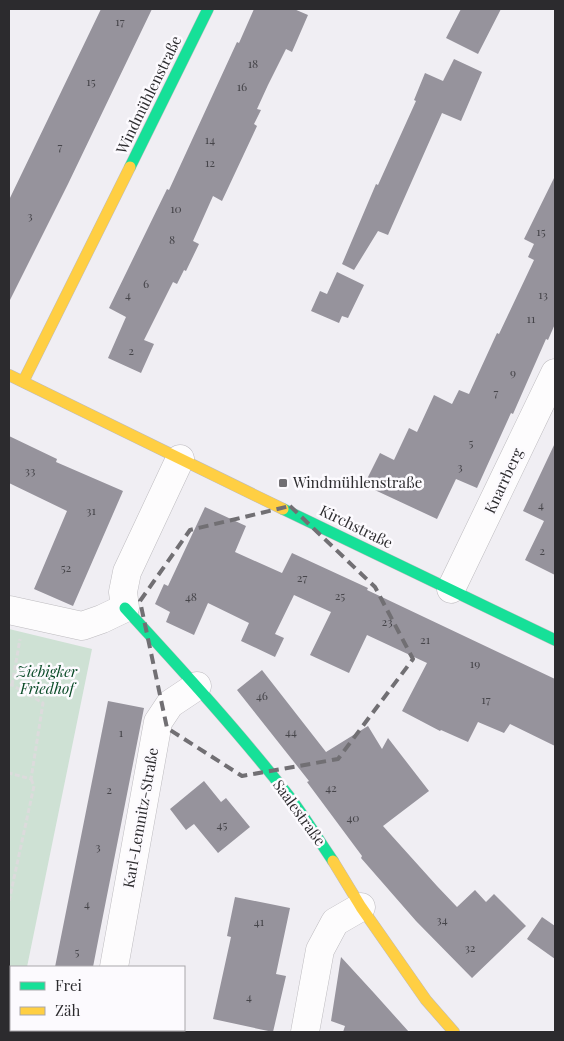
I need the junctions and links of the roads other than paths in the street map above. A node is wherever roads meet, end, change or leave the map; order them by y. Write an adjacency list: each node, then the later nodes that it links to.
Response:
1 (208, 9): 4 (street, Windmühlenstraße)
2 (555, 373): 6 (street, Knarrberg)
3 (9, 375): 4 (street, Kirchstraße)
4 (23, 382): 5 (street, Kirchstraße)
5 (180, 459): 6 (street, Kirchstraße); 7 (street)
6 (451, 589): 9 (street, Kirchstraße)
7 (124, 608): 8 (street); 10 (street, Saalestraße)
8 (17, 612)
9 (555, 640)
10 (197, 686): 11 (street, Saalestraße); 12 (street, Karl-Lemnitz-Straße)
11 (362, 907): 13 (street); 14 (street, Saalestraße)
12 (114, 966)
13 (305, 1032)
14 (454, 1032)

